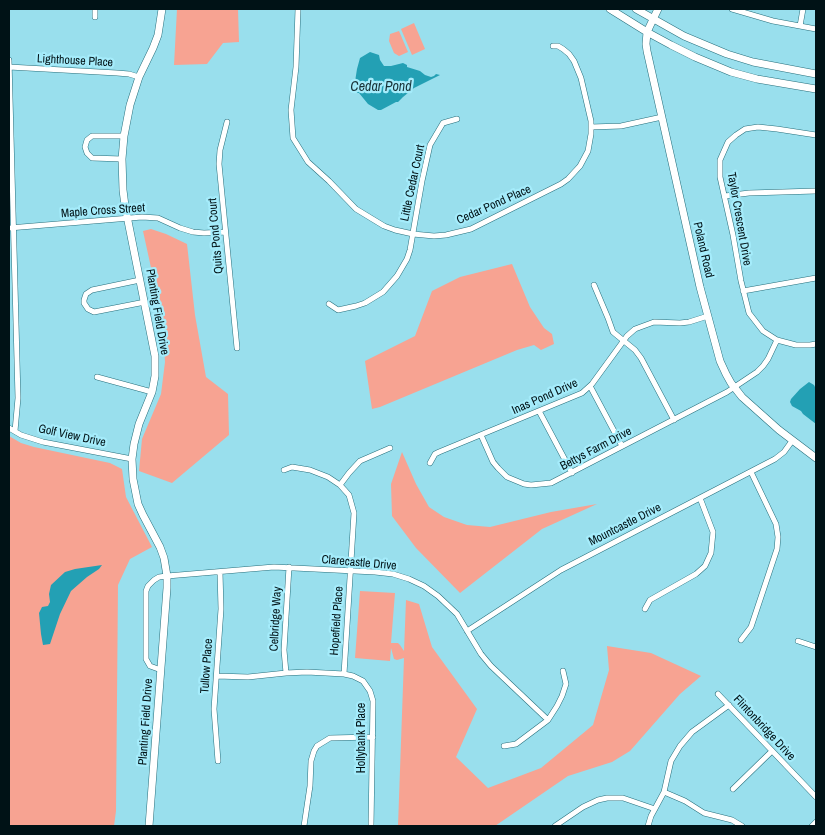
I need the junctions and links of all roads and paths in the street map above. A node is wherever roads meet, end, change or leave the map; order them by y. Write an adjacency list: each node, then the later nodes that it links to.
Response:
1 (95, 9): 10 (street)
2 (162, 9): 19 (street, Planting Field Drive)
3 (298, 9): 33 (street, Cedar Pond Place)
4 (610, 9): 14 (street)
5 (636, 9): 11 (street)
6 (658, 9): 11 (street, Poland Road)
7 (732, 9): 9 (street)
8 (803, 9): 12 (street)
9 (749, 11): 12 (street)
10 (95, 17)
11 (653, 18): 14 (street, Poland Road); 18 (street)
12 (800, 26): 13 (street)
13 (816, 29)
14 (648, 32): 20 (street); 21 (street, Poland Road)
15 (553, 46): 24 (street, Cedar Pond Place)
16 (9, 60): 17 (street)
17 (9, 68): 19 (street, Lighthouse Place); 31 (street)
18 (816, 74)
19 (140, 77): 26 (street, Planting Field Drive)
20 (816, 90)
21 (662, 117): 24 (street); 40 (street, Poland Road)
22 (457, 119): 33 (street, Little Cedar Court)
23 (227, 122): 32 (street, Quits Pond Court)
24 (591, 127): 33 (street, Cedar Pond Place)
25 (816, 135): 29 (street, Taylor Crescent Drive)
26 (124, 136): 27 (street, Planting Field Drive); 27 (street)
27 (122, 159): 30 (street, Planting Field Drive)
28 (816, 191): 29 (street)
29 (725, 196): 37 (street, Taylor Crescent Drive)
30 (127, 218): 31 (street, Maple Cross Street); 32 (street, Maple Cross Street); 35 (street, Planting Field Drive)
31 (11, 228): 52 (street)
32 (225, 232): 44 (street, Quits Pond Court)
33 (413, 234): 39 (street, Little Cedar Court)
34 (816, 278): 37 (street)
35 (140, 280): 38 (street, Planting Field Drive); 38 (street)
36 (594, 285): 42 (street)
37 (743, 291): 41 (street, Taylor Crescent Drive)
38 (145, 302): 48 (street, Planting Field Drive)
39 (329, 304)
40 (708, 316): 42 (street, Inas Pond Drive); 47 (street, Poland Road)
41 (777, 340): 43 (street, Taylor Crescent Drive); 47 (street, Bettys Farm Drive)
42 (623, 341): 46 (street, Inas Pond Drive); 50 (street)
43 (816, 344)
44 (237, 348)
45 (97, 378): 48 (street)
46 (590, 386): 49 (street, Inas Pond Drive); 55 (street)
47 (734, 388): 50 (street, Bettys Farm Drive); 54 (street, Poland Road)
48 (152, 392): 58 (street, Planting Field Drive)
49 (539, 411): 53 (street, Inas Pond Drive); 62 (street)
50 (674, 420): 55 (street, Bettys Farm Drive)
51 (9, 428): 52 (street, Golf View Drive)
52 (14, 431): 58 (street, Golf View Drive)
53 (481, 435): 59 (street, Inas Pond Drive); 62 (street, Bettys Farm Drive)
54 (792, 440): 57 (street, Poland Road); 61 (street, Mountcastle Drive)
55 (622, 446): 62 (street, Bettys Farm Drive)
56 (390, 448): 63 (street)
57 (816, 458)
58 (132, 459): 68 (street, Planting Field Drive)
59 (430, 463)
60 (284, 470): 63 (street)
61 (751, 472): 64 (street, Mountcastle Drive); 71 (street)
62 (572, 473)
63 (340, 484): 66 (street, Hopefield Place)
64 (700, 498): 69 (street); 70 (street, Mountcastle Drive)
65 (289, 567): 66 (street, Clarecastle Drive); 67 (street, Clarecastle Drive); 76 (street, Celbridge Way)
66 (350, 571): 70 (street, Clarecastle Drive); 77 (street, Hopefield Place)
67 (220, 572): 68 (street, Clarecastle Drive); 78 (street, Tullow Place)
68 (167, 576): 74 (street, Planting Field Drive); 74 (street)
69 (645, 609)
70 (467, 631): 81 (street, Clarecastle Drive)
71 (741, 640)
72 (798, 641): 73 (street)
73 (816, 647)
74 (161, 670): 91 (street, Planting Field Drive)
75 (564, 671): 81 (street)
76 (286, 673): 77 (street, Hollybank Place); 78 (street, Hollybank Place)
77 (344, 674): 82 (street, Hollybank Place)
78 (217, 676): 85 (street, Tullow Place)
79 (718, 694): 80 (street, Flintonbridge Drive)
80 (729, 705): 84 (street, Flintonbridge Drive); 87 (street)
81 (548, 720): 83 (street)
82 (372, 737): 92 (street); 93 (street, Hollybank Place)
83 (504, 746)
84 (772, 751): 86 (street); 88 (street, Flintonbridge Drive)
85 (218, 761)
86 (732, 789)
87 (664, 792): 89 (street); 96 (street)
88 (816, 797)
89 (655, 809): 94 (street); 95 (street)
90 (816, 822): 97 (street)
91 (149, 826)
92 (304, 826)
93 (371, 826)
94 (558, 826)
95 (648, 826)
96 (742, 826)
97 (812, 826)

